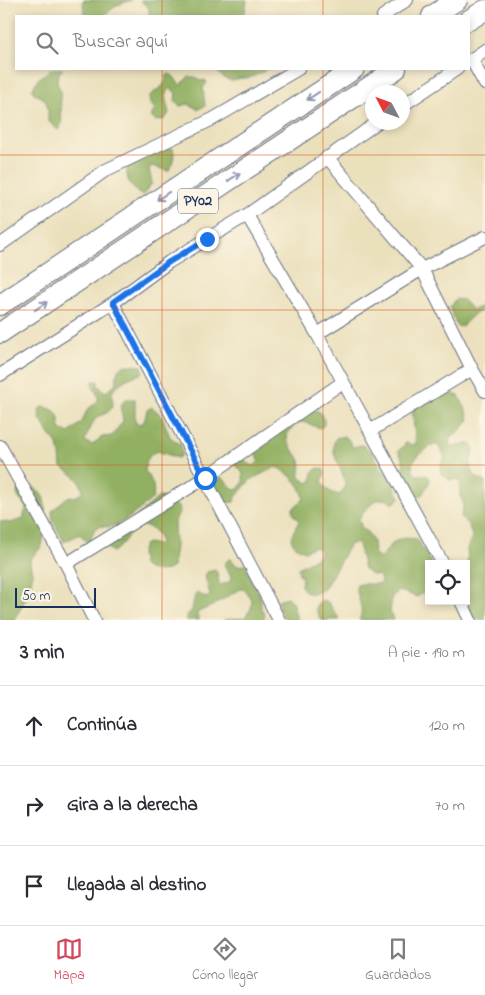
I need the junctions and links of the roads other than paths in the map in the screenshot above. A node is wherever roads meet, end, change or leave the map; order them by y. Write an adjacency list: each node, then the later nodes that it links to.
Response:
1 (407, 0): 4 (street)
2 (456, 0): 5 (highway)
3 (485, 10): 6 (highway)
4 (384, 15)
5 (434, 15)
6 (470, 19)
7 (485, 50): 8 (street)
8 (470, 60): 13 (street)
9 (296, 70): 19 (street)
10 (352, 70): 22 (highway, PY02, one-way to 22)
11 (394, 70): 23 (highway, PY02, one-way to 11)
12 (456, 70): 14 (street)
13 (485, 84)
14 (410, 101)
15 (366, 130): 16 (street)
16 (327, 157): 17 (street); 20 (street)
17 (247, 215): 21 (street); 24 (street)
18 (485, 237): 20 (street)
19 (0, 245)
20 (422, 269): 24 (street); 25 (street)
21 (113, 302): 26 (street); 31 (street)
22 (0, 305)
23 (0, 333)
24 (317, 334): 27 (street)
25 (472, 369): 28 (street); 29 (street)
26 (0, 375)
27 (343, 382): 29 (street); 31 (street)
28 (485, 391)
29 (370, 431): 32 (street)
30 (0, 446): 33 (street)
31 (205, 478): 33 (street); 36 (street)
32 (441, 560)
33 (66, 564): 35 (street)
34 (463, 605): 37 (street)
35 (94, 620)
36 (280, 620)
37 (470, 620)

